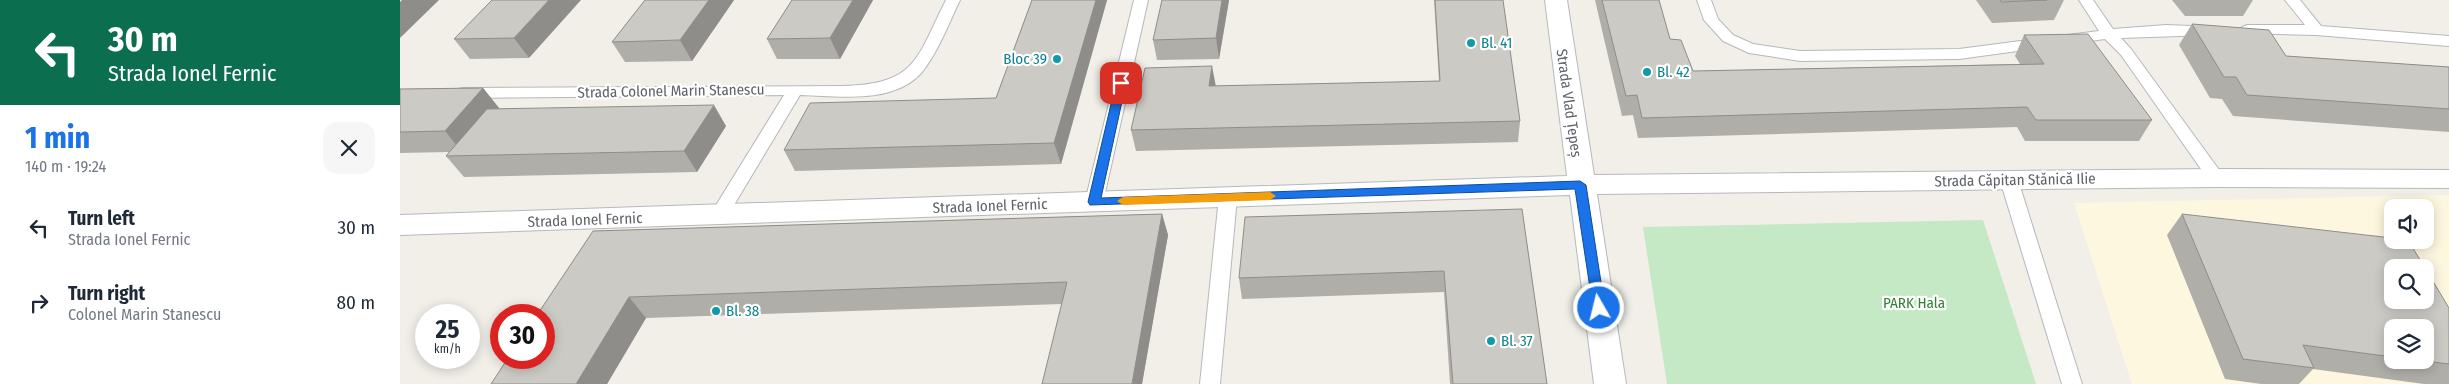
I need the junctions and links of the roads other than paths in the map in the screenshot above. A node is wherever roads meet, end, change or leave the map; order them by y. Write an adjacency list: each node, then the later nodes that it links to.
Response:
1 (953, 0): 10 (lane)
2 (1141, 0): 17 (lane)
3 (1556, 0): 15 (street, Strada Vlad Țepeș)
4 (1704, 0): 8 (lane)
5 (2086, 0): 8 (lane)
6 (2292, 0): 7 (lane)
7 (2316, 30): 8 (lane); 9 (lane)
8 (2108, 34): 12 (lane)
9 (2449, 41)
10 (795, 90): 11 (lane, Strada Colonel Marin Stanescu); 18 (lane, Strada Colonel Marin Stanescu)
11 (448, 93)
12 (2216, 178): 13 (street, Strada Căpitan Stănică Ilie); 14 (street, Strada Căpitan Stănică Ilie)
13 (2449, 179)
14 (2009, 180): 15 (street, Strada Căpitan Stănică Ilie); 22 (lane)
15 (1580, 185): 16 (street, Strada Ionel Fernic); 21 (street, Strada Vlad Țepeș)
16 (1228, 197): 17 (street, Strada Ionel Fernic); 20 (lane)
17 (1094, 202): 18 (street, Strada Ionel Fernic)
18 (719, 215): 19 (street, Strada Ionel Fernic)
19 (400, 225)
20 (1210, 384)
21 (1610, 384)
22 (2072, 384)

